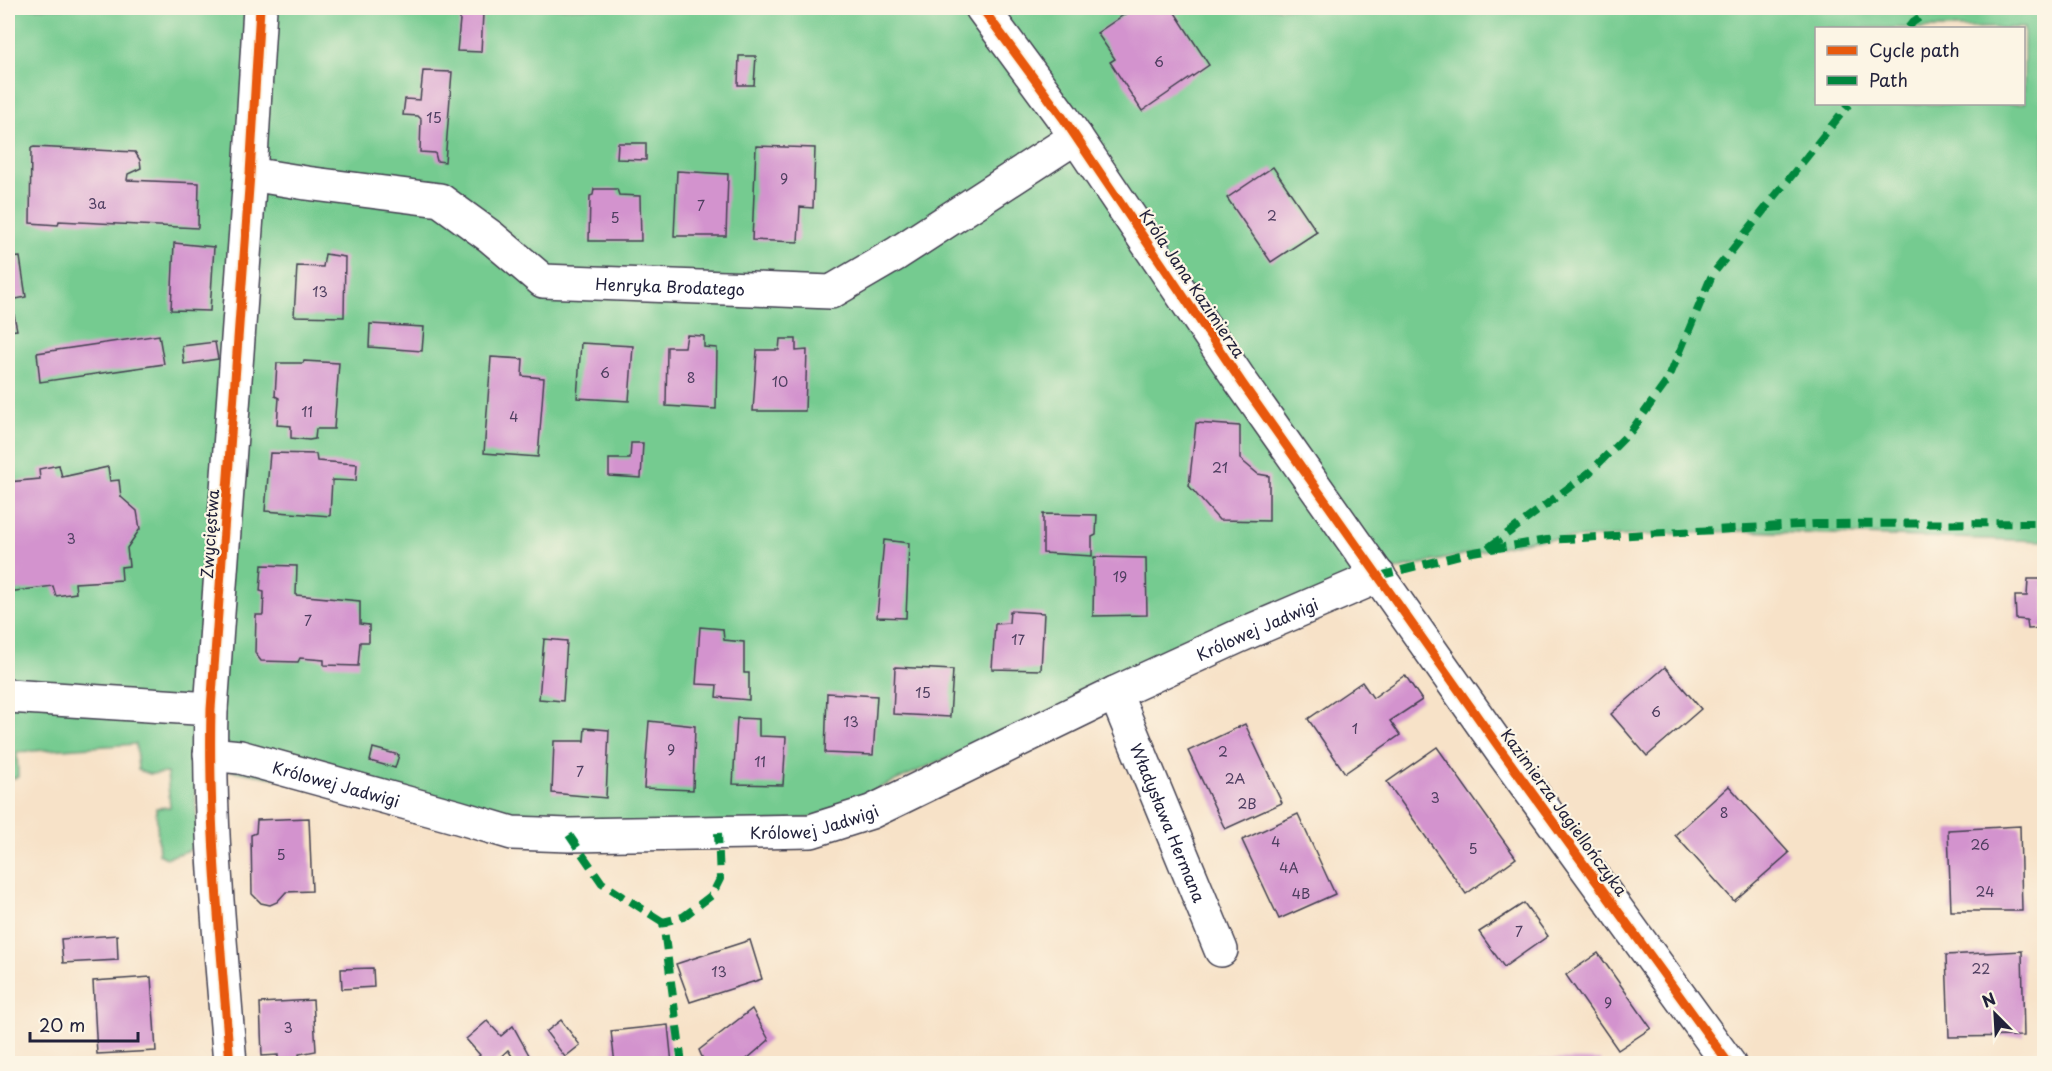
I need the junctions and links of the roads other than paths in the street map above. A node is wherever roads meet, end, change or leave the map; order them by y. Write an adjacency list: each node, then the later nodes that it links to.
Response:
1 (260, 8): 4 (street, Zwycięstwa)
2 (982, 8): 3 (street, Króla Jana Kazimierza)
3 (1076, 137): 4 (street, Henryka Brodatego); 5 (street, Króla Jana Kazimierza)
4 (250, 174): 8 (street, Zwycięstwa)
5 (1378, 576): 6 (street, Królowej Jadwigi); 12 (street, Kazimierza Jagiellończyka)
6 (1115, 693): 9 (street, Królowej Jadwigi); 10 (street, Władysława Hermana)
7 (8, 696): 8 (street)
8 (211, 709): 9 (street, Zwycięstwa)
9 (210, 754): 11 (street, Zwycięstwa)
10 (1221, 950)
11 (230, 1064)
12 (1729, 1064)

